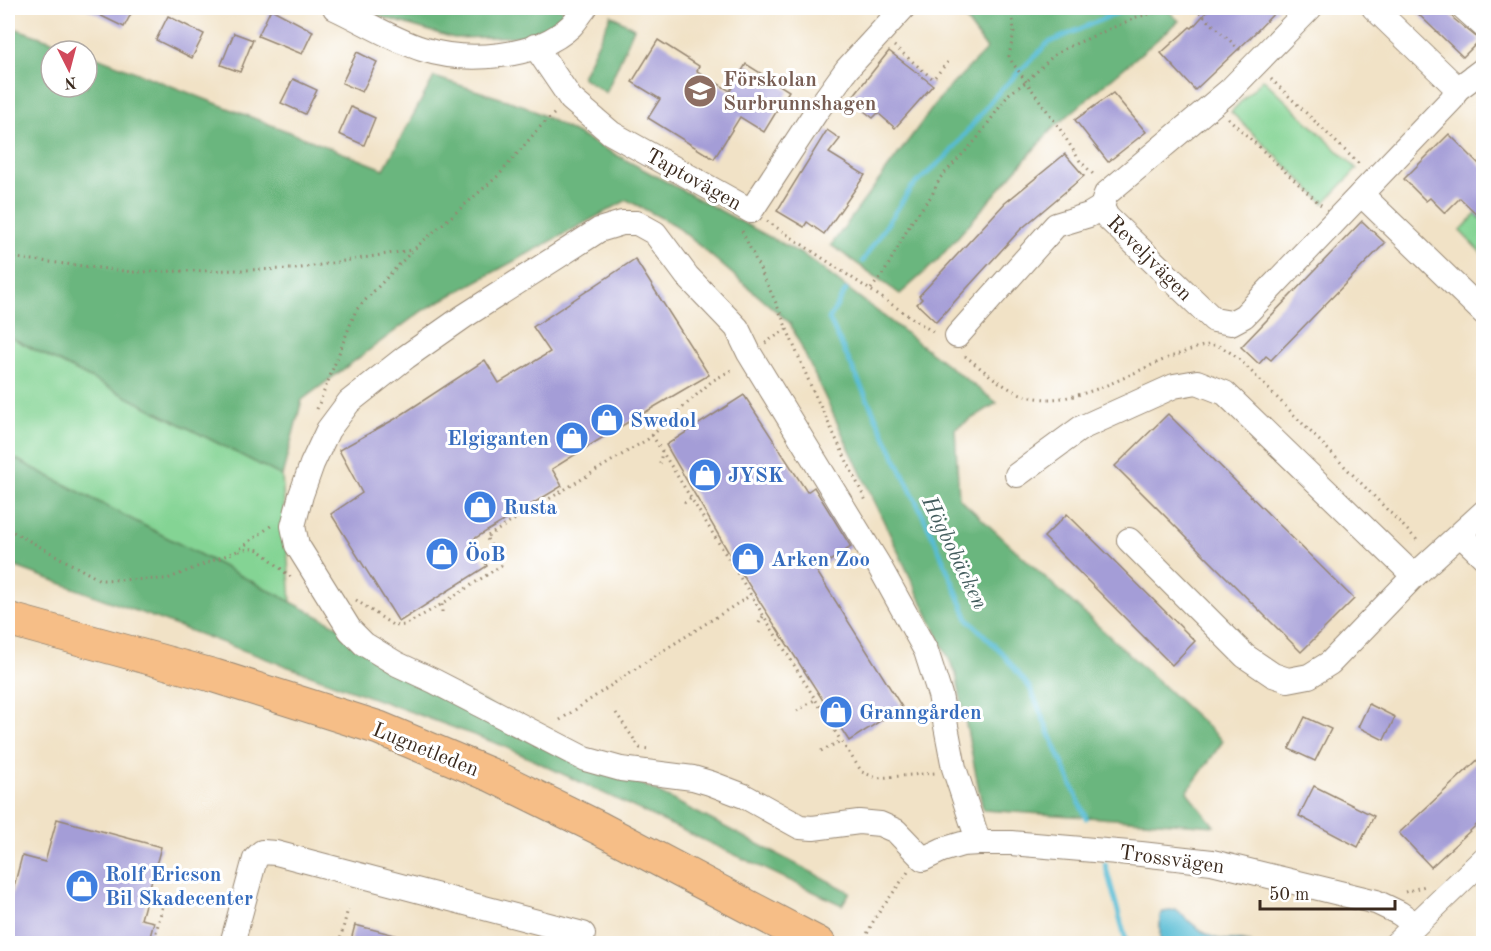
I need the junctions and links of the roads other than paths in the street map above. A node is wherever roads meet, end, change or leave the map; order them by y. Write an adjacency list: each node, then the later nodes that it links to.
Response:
1 (335, 8): 8 (street)
2 (585, 8): 8 (street)
3 (903, 8): 8 (street, Taptovägen)
4 (1311, 8): 12 (street, Reveljvägen)
5 (1374, 8): 10 (street)
6 (1464, 8): 7 (street)
7 (1484, 26)
8 (535, 46)
9 (1484, 69): 10 (street, Reveljvägen)
10 (1456, 90): 11 (street, Reveljvägen)
11 (1368, 187): 12 (street, Reveljvägen); 13 (street)
12 (1102, 207): 14 (street)
13 (1484, 313)
14 (957, 336)
15 (1017, 475): 20 (street)
16 (1484, 512): 17 (street)
17 (1461, 535): 19 (street); 20 (street)
18 (1129, 540): 20 (street)
19 (1484, 557)
20 (1414, 576)
21 (8, 619): 27 (highway, Lugnetleden)
22 (979, 843): 22 (street, Trossvägen); 24 (street, Trossvägen)
23 (1484, 859): 24 (street)
24 (1415, 924): 28 (street)
25 (232, 944): 26 (street)
26 (580, 944)
27 (819, 944)
28 (1396, 944)

